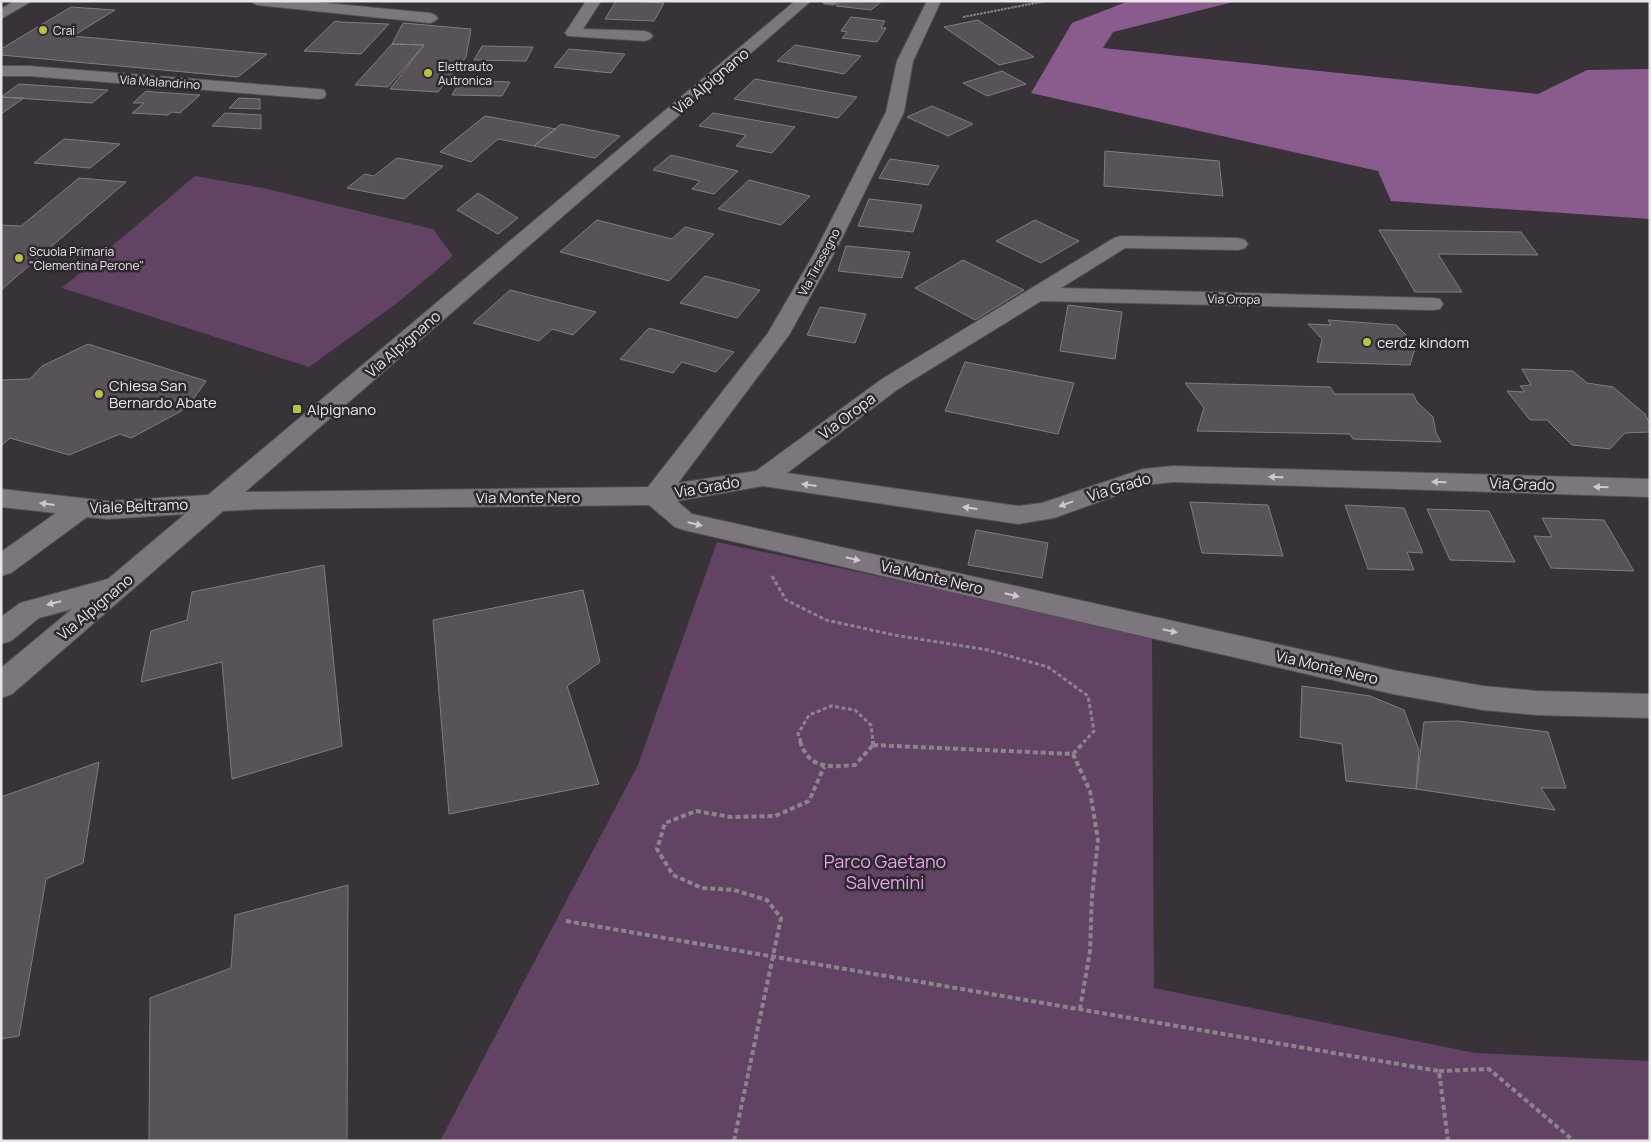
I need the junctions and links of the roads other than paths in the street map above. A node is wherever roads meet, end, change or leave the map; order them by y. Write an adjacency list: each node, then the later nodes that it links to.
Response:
1 (25, 1): 8 (street)
2 (257, 1): 9 (street)
3 (594, 1): 10 (street)
4 (804, 1): 20 (street, Via Alpignano)
5 (829, 1): 6 (street)
6 (834, 1)
7 (934, 1): 18 (street, Via Tirasegno)
8 (1, 15)
9 (430, 18)
10 (645, 36)
11 (1, 71): 12 (street, Via Malandrino)
12 (318, 94)
13 (1238, 244): 14 (street, Via Oropa)
14 (1035, 294): 15 (street, Via Oropa); 16 (street, Via Oropa)
15 (1432, 304)
16 (763, 478): 17 (street, Via Grado, one-way to 16); 18 (street, Via Grado)
17 (1650, 488)
18 (655, 496): 20 (street, Via Monte Nero); 26 (street, Via Monte Nero, one-way to 26)
19 (1, 498): 21 (street, Viale Beltramo, one-way to 19)
20 (217, 502): 21 (street, Viale Beltramo); 23 (street, Via Alpignano)
21 (81, 508): 22 (street)
22 (1, 566)
23 (118, 587): 24 (street, one-way to 24); 25 (street, Via Alpignano)
24 (1, 633)
25 (1, 686)
26 (1650, 706)

